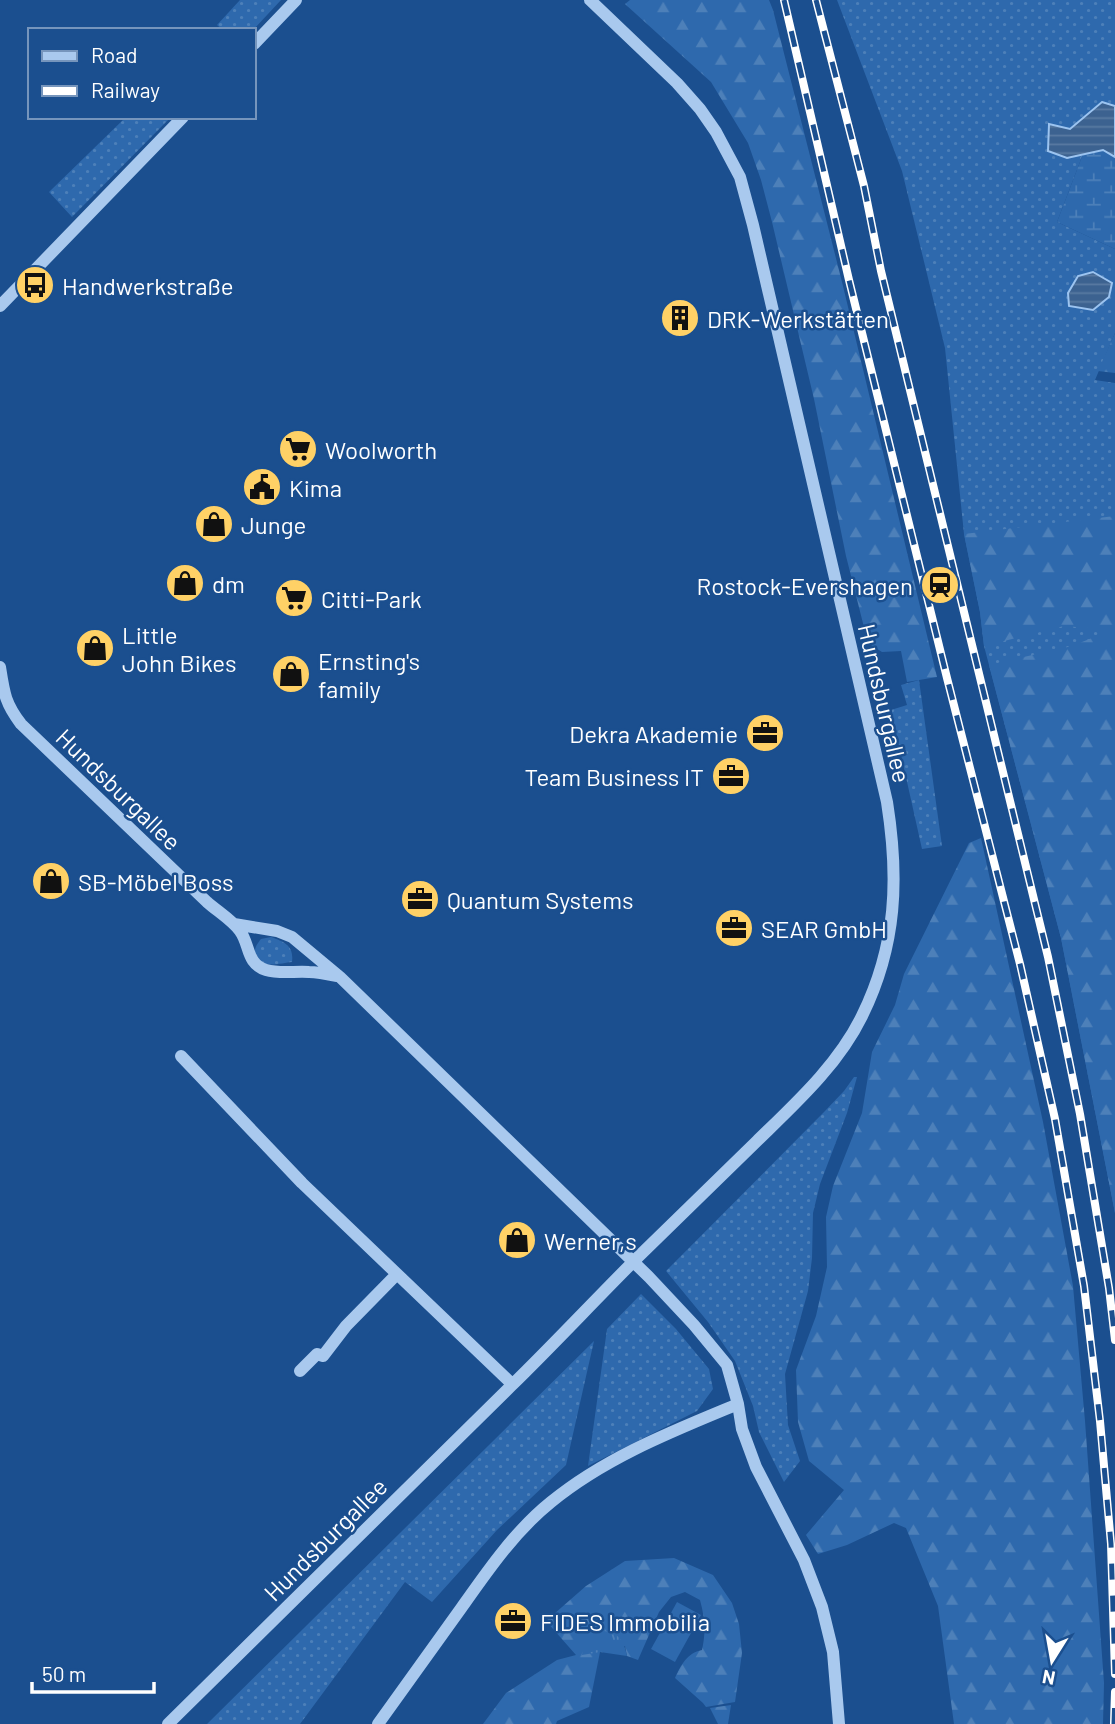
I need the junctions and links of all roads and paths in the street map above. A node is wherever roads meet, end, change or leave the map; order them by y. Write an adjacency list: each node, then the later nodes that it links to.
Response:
1 (296, 0): 3 (street)
2 (590, 0): 10 (street, Hundsburgallee)
3 (256, 42)
4 (181, 119): 5 (street)
5 (0, 306)
6 (0, 667): 7 (street, Hundsburgallee)
7 (234, 925): 8 (street); 8 (street, Hundsburgallee)
8 (340, 977): 10 (street)
9 (181, 1056): 11 (street)
10 (633, 1262): 13 (street, Hundsburgallee); 14 (street)
11 (397, 1274): 12 (street); 13 (street)
12 (300, 1371)
13 (512, 1384): 15 (street, Hundsburgallee)
14 (738, 1404): 16 (street); 17 (street)
15 (168, 1724)
16 (378, 1724)
17 (839, 1724)

